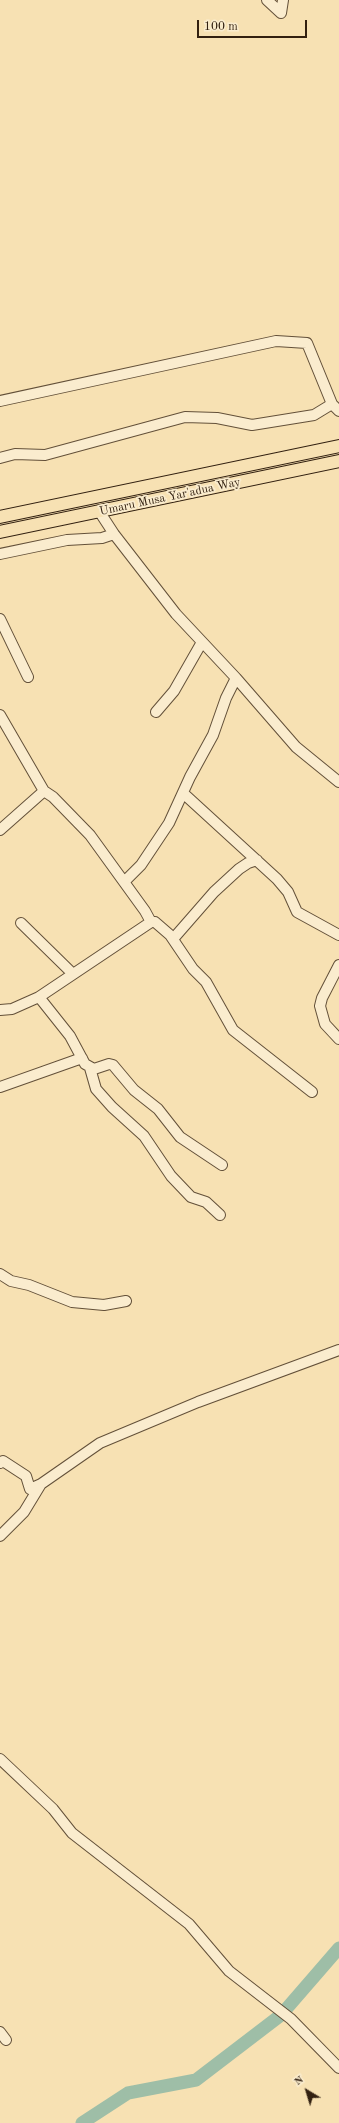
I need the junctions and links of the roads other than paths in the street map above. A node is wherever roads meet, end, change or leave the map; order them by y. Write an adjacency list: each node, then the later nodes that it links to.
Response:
1 (267, 0): 2 (street)
2 (282, 0)
3 (0, 401): 4 (street)
4 (336, 407): 6 (street)
5 (339, 446): 9 (main road, Umaru Musa Yar'adua Way)
6 (0, 458)
7 (339, 461): 8 (main road, Umaru Musa Yar'adua Way)
8 (100, 511): 10 (main road, Umaru Musa Yar'adua Way); 11 (street)
9 (0, 517)
10 (0, 532)
11 (114, 534): 12 (street); 14 (street)
12 (0, 554)
13 (0, 619): 15 (street)
14 (202, 642): 16 (street); 17 (street)
15 (28, 677)
16 (236, 678): 19 (street); 21 (street)
17 (156, 712)
18 (0, 715): 20 (street)
19 (339, 782)
20 (44, 791): 22 (street); 24 (street)
21 (184, 793): 23 (street); 24 (street)
22 (0, 830)
23 (257, 860): 27 (street); 28 (street)
24 (124, 882): 25 (street)
25 (151, 922): 28 (street); 30 (street)
26 (21, 923): 30 (street)
27 (339, 935)
28 (173, 939): 37 (street)
29 (339, 965): 33 (street)
30 (73, 974): 31 (street)
31 (39, 997): 32 (street); 34 (street)
32 (0, 1010)
33 (339, 1039)
34 (82, 1058): 35 (street); 36 (street)
35 (90, 1068): 38 (street); 39 (street)
36 (0, 1087)
37 (312, 1092)
38 (222, 1164)
39 (220, 1215)
40 (0, 1274): 41 (street)
41 (126, 1301)
42 (339, 1350): 44 (street)
43 (0, 1463): 44 (street)
44 (41, 1484): 45 (street)
45 (0, 1536)
46 (0, 1759): 47 (street)
47 (338, 2065)

